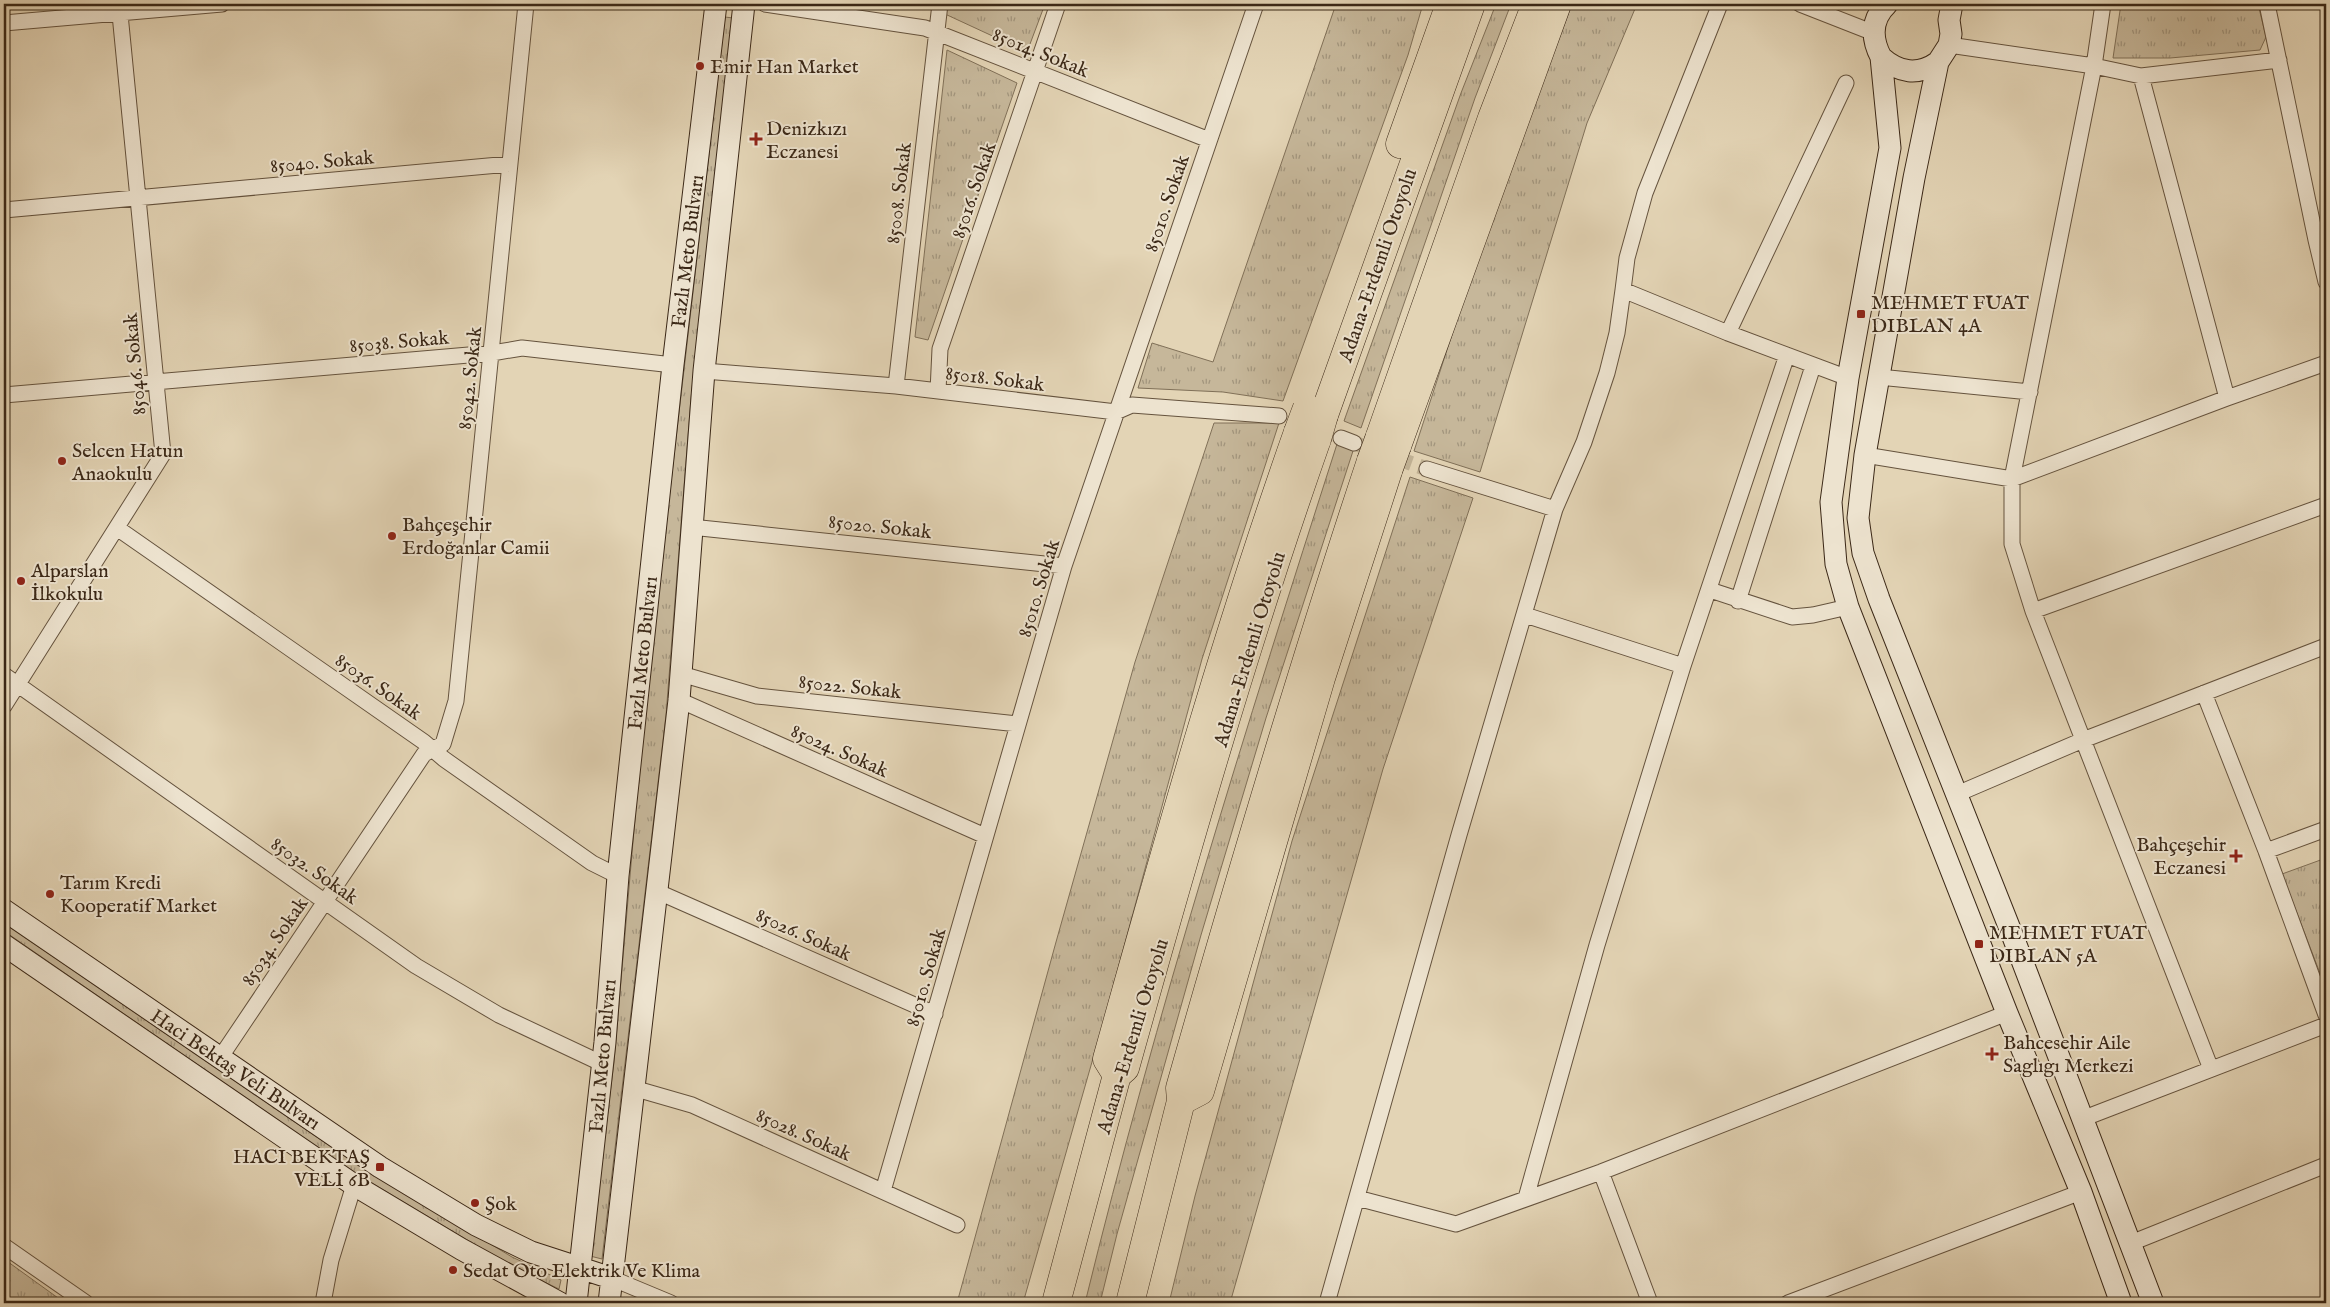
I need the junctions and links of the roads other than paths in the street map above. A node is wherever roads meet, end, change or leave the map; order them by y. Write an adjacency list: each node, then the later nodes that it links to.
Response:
1 (222, 4): 18 (street)
2 (526, 4): 31 (street, 85042. Sokak)
3 (716, 4): 41 (main road, Fazlı Meto Bulvarı)
4 (744, 4): 43 (main road, Fazlı Meto Bulvarı)
5 (765, 4): 21 (street, 85014. Sokak)
6 (940, 4): 21 (street, 85008. Sokak)
7 (1058, 4): 27 (street, 85016. Sokak)
8 (1256, 4): 30 (street, 85010. Sokak)
9 (1450, 4): 53 (highway)
10 (1471, 4): 53 (highway, Adana-Erdemli Otoyolu)
11 (1536, 4): 53 (highway, Adana-Erdemli Otoyolu)
12 (1557, 4): 53 (highway)
13 (1720, 4): 36 (street)
14 (1800, 4): 22 (street)
15 (1887, 4): 22 (main road)
16 (2103, 4): 26 (street)
17 (2267, 4): 25 (street)
18 (119, 8): 20 (street); 32 (street, 85046. Sokak)
19 (1947, 9): 23 (main road)
20 (4, 23)
21 (936, 32): 27 (street, 85014. Sokak); 47 (street, 85008. Sokak)
22 (1874, 33): 24 (main road)
23 (1944, 54): 24 (main road); 26 (street); 44 (main road)
24 (1881, 57): 45 (main road)
25 (2279, 60): 28 (street); 34 (street)
26 (2094, 66): 28 (street); 49 (street)
27 (1034, 70): 30 (street, 85014. Sokak); 48 (street, 85016. Sokak)
28 (2141, 76): 51 (street)
29 (1846, 83): 37 (street)
30 (1209, 140): 52 (street, 85010. Sokak)
31 (510, 164): 32 (street, 85040. Sokak); 38 (street, 85042. Sokak)
32 (139, 199): 33 (street, 85040. Sokak); 46 (street, 85046. Sokak)
33 (4, 210)
34 (2321, 239): 35 (street)
35 (2326, 282)
36 (1623, 290): 37 (street); 58 (street)
37 (1728, 333): 39 (street)
38 (492, 353): 41 (street, 85038. Sokak); 46 (street, 85038. Sokak); 77 (street, 85042. Sokak)
39 (1787, 355): 42 (street); 62 (street)
40 (2326, 363): 51 (street)
41 (674, 365): 82 (main road, Fazlı Meto Bulvarı)
42 (1813, 366): 45 (street); 63 (street)
43 (704, 372): 47 (street, 85018. Sokak); 59 (main road, Fazlı Meto Bulvarı)
44 (1879, 377): 49 (street); 54 (main road)
45 (1848, 378): 64 (main road)
46 (156, 382): 50 (street, 85038. Sokak); 60 (street, 85046. Sokak)
47 (896, 386): 48 (street, 85018. Sokak)
48 (938, 391): 52 (street, 85018. Sokak)
49 (2030, 392): 56 (street)
50 (4, 395)
51 (2227, 398): 56 (street)
52 (1116, 412): 53 (street, 85018. Sokak); 61 (street, 85010. Sokak)
53 (1341, 437): 114 (highway, Adana-Erdemli Otoyolu); 115 (highway)
54 (1865, 455): 56 (street); 78 (main road)
55 (1427, 469): 58 (street)
56 (2012, 479): 65 (street)
57 (2326, 505): 65 (street)
58 (1555, 509): 66 (street)
59 (691, 527): 61 (street, 85020. Sokak); 69 (main road, Fazlı Meto Bulvarı)
60 (117, 528): 71 (street, 85046. Sokak); 77 (street, 85036. Sokak)
61 (1064, 566): 75 (street, 85010. Sokak)
62 (1710, 590): 63 (street); 68 (street)
63 (1738, 601): 64 (street)
64 (1848, 606): 87 (main road)
65 (2033, 611): 76 (street)
66 (1525, 614): 68 (street); 101 (street)
67 (2326, 646): 72 (street)
68 (1683, 666): 102 (street)
69 (681, 674): 73 (main road, Fazlı Meto Bulvarı); 75 (street, 85022. Sokak)
70 (4, 675): 71 (street, 85032. Sokak)
71 (18, 685): 74 (street, 85046. Sokak); 84 (street, 85032. Sokak)
72 (2204, 693): 76 (street); 81 (street)
73 (679, 700): 80 (street, 85024. Sokak); 83 (main road, Fazlı Meto Bulvarı)
74 (4, 706)
75 (1018, 724): 80 (street, 85010. Sokak)
76 (2083, 740): 78 (street); 93 (street)
77 (433, 749): 82 (street, 85036. Sokak); 84 (street, 85034. Sokak)
78 (1957, 794): 95 (main road)
79 (2326, 829): 81 (street)
80 (985, 836): 88 (street, 85010. Sokak)
81 (2266, 851): 89 (street)
82 (618, 876): 92 (main road, Fazlı Meto Bulvarı)
83 (656, 891): 88 (street, 85026. Sokak); 94 (main road, Fazlı Meto Bulvarı)
84 (325, 901): 91 (street, 85034. Sokak); 92 (street, 85032. Sokak)
85 (4, 910): 91 (main road, Haci Bektaş Veli Bulvarı)
86 (4, 945): 98 (main road, Haci Bektaş Veli Bulvarı)
87 (2007, 1013): 97 (street); 100 (main road)
88 (935, 1014): 99 (street, 85010. Sokak)
89 (2326, 1015)
90 (2326, 1025): 93 (street)
91 (220, 1058): 106 (main road, Haci Bektaş Veli Bulvarı)
92 (603, 1064): 106 (main road, Fazlı Meto Bulvarı)
93 (2211, 1069): 95 (street)
94 (633, 1088): 99 (street, 85028. Sokak); 107 (main road, Fazlı Meto Bulvarı)
95 (2082, 1119): 104 (main road)
96 (2326, 1165): 104 (street)
97 (1601, 1172): 102 (street); 117 (street)
98 (354, 1185): 109 (street); 110 (main road, Haci Bektaş Veli Bulvarı)
99 (883, 1191): 103 (street, 85028. Sokak)
100 (2081, 1192): 118 (street); 119 (main road)
101 (1357, 1198): 102 (street); 116 (street)
102 (1526, 1198)
103 (957, 1225)
104 (2131, 1243): 120 (main road)
105 (4, 1246): 108 (street)
106 (580, 1268): 107 (main road, Haci Bektaş Veli Bulvarı); 111 (main road, Fazlı Meto Bulvarı)
107 (611, 1278): 112 (main road, Fazlı Meto Bulvarı); 113 (street)
108 (86, 1303)
109 (323, 1303)
110 (560, 1303)
111 (576, 1303)
112 (609, 1303)
113 (671, 1303)
114 (1056, 1303)
115 (1130, 1303)
116 (1327, 1303)
117 (1650, 1303)
118 (1788, 1303)
119 (2121, 1303)
120 (2154, 1303)

